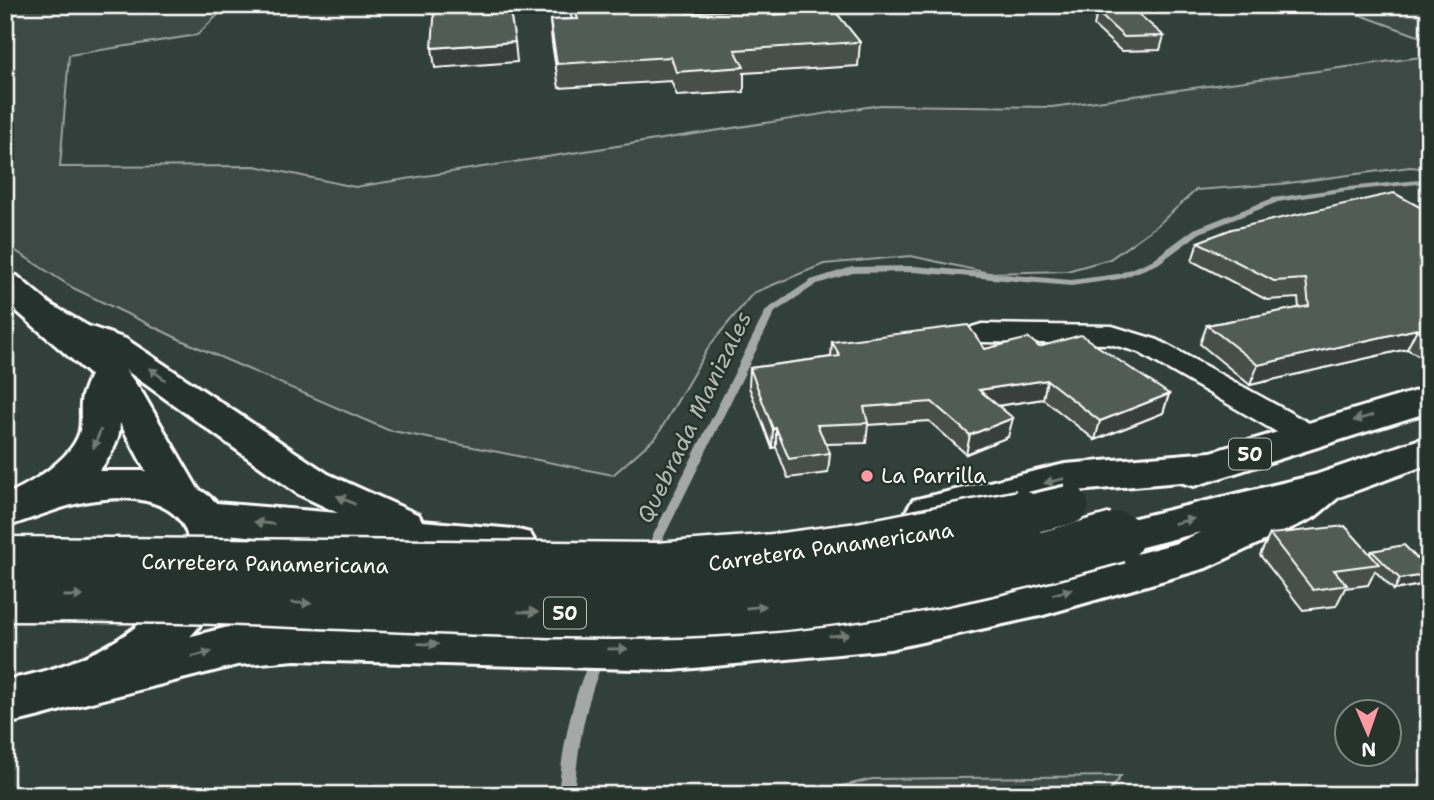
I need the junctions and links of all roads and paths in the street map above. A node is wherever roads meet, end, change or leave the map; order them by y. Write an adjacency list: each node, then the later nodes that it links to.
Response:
1 (5, 283): 2 (main road)
2 (38, 311): 4 (main road); 12 (main road, one-way to 2)
3 (982, 333): 6 (street)
4 (109, 373): 10 (main road); 11 (main road, one-way to 11)
5 (1429, 399): 6 (main road, Carretera Panamericana / 50, one-way to 6)
6 (1306, 435): 8 (main road, Carretera Panamericana / 50)
7 (1429, 449): 9 (main road, Carretera Panamericana / 50)
8 (1219, 465): 12 (main road, one-way to 12); 13 (main road, Carretera Panamericana / 50, bridge)
9 (1324, 486): 14 (main road, Carretera Panamericana / 50, one-way to 9, bridge); 15 (main road, one-way to 9)
10 (193, 507): 11 (main road); 12 (main road, one-way to 10); 15 (main road)
11 (10, 510)
12 (430, 539)
13 (5, 562)
14 (5, 596)
15 (64, 688): 16 (main road)
16 (5, 702)

